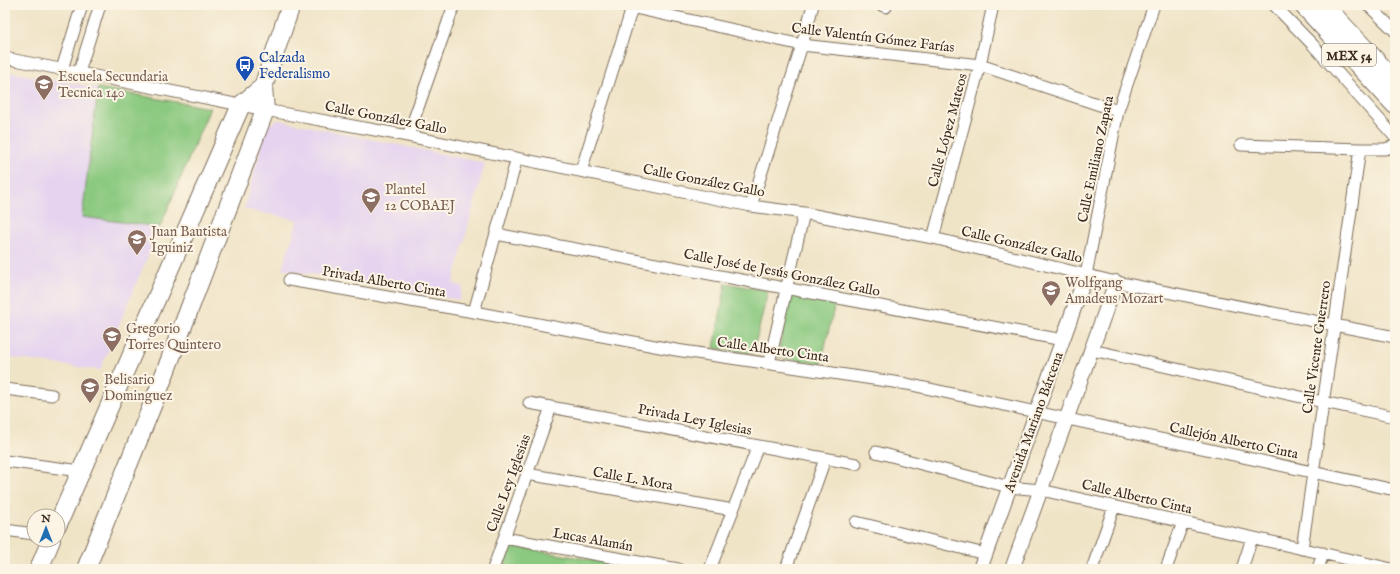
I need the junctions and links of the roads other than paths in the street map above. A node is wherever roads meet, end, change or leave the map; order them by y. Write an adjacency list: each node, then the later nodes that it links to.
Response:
1 (82, 5): 18 (street)
2 (100, 5): 19 (street)
3 (291, 5): 21 (main road)
4 (454, 5): 26 (street)
5 (621, 5): 13 (street, Calle Valentín Gómez Farías)
6 (813, 5): 15 (street)
7 (993, 5): 17 (street, Calle López Mateos)
8 (1154, 5): 25 (street, Calle Emiliano Zapata)
9 (1274, 5): 27 (street)
10 (1303, 5): 23 (main road, MEX 54)
11 (1324, 5): 20 (main road, MEX 54)
12 (1368, 5): 14 (street)
13 (633, 6): 15 (street, Calle Valentín Gómez Farías); 32 (street)
14 (1395, 32)
15 (802, 45): 17 (street, Calle Valentín Gómez Farías); 33 (street)
16 (5, 58): 18 (street, Calle González Gallo)
17 (980, 66): 25 (street, Calle Valentín Gómez Farías); 36 (street, Calle López Mateos)
18 (62, 69): 19 (street, Calle González Gallo)
19 (79, 72): 22 (street, Calle González Gallo)
20 (1395, 81)
21 (263, 86): 22 (main road); 24 (main road)
22 (241, 105): 24 (street, Calle González Gallo); 60 (main road)
23 (1395, 105)
24 (265, 110): 26 (street, Calle González Gallo); 80 (main road)
25 (1118, 111): 37 (street, Calle Emiliano Zapata)
26 (408, 136): 31 (street, Calle González Gallo)
27 (1395, 137)
28 (1241, 145): 30 (street)
29 (1395, 146): 30 (street)
30 (1360, 149): 42 (street, Calle Vicente Guerrero)
31 (517, 158): 32 (street, Calle González Gallo); 35 (street)
32 (581, 171): 33 (street, Calle González Gallo)
33 (751, 206): 34 (street, Calle González Gallo)
34 (804, 213): 36 (street, Calle González Gallo); 40 (street)
35 (496, 234): 40 (street, Calle José de Jesús González Gallo); 41 (street)
36 (932, 238): 37 (street, Calle González Gallo)
37 (1086, 275): 39 (street, Calle González Gallo); 44 (street, Avenida Mariano Bárcena)
38 (289, 280): 41 (street, Privada Alberto Cinta)
39 (1116, 282): 42 (street, Calle González Gallo); 45 (street)
40 (786, 287): 44 (street, Calle José de Jesús González Gallo); 46 (street)
41 (474, 312): 46 (street, Calle Alberto Cinta)
42 (1334, 325): 43 (street, Calle González Gallo); 49 (street, Calle Vicente Guerrero)
43 (1395, 337)
44 (1063, 340): 52 (street, Avenida Mariano Bárcena)
45 (1092, 350): 49 (street); 54 (street)
46 (769, 363): 52 (street, Calle Alberto Cinta)
47 (5, 388): 48 (street)
48 (52, 395)
49 (1323, 402): 53 (street); 61 (street, Calle Vicente Guerrero)
50 (529, 403): 51 (street, Privada Ley Iglesias)
51 (551, 407): 55 (street, Privada Ley Iglesias); 62 (street, Calle Ley Iglesias)
52 (1037, 412): 54 (street, Calle Alberto Cinta); 63 (street, Avenida Mariano Bárcena)
53 (1395, 416)
54 (1067, 419): 61 (street, Callejón Alberto Cinta); 64 (street)
55 (758, 446): 57 (street, Privada Ley Iglesias); 68 (street)
56 (876, 452): 63 (street, Calle Alberto Cinta)
57 (825, 458): 59 (street, Privada Ley Iglesias); 84 (street)
58 (5, 461): 60 (street)
59 (856, 464)
60 (81, 471): 67 (main road)
61 (1313, 473): 65 (street, Callejón Alberto Cinta); 76 (street, Calle Vicente Guerrero)
62 (527, 474): 68 (street, Calle L. Mora); 73 (street, Calle Ley Iglesias)
63 (1009, 487): 64 (street, Calle Alberto Cinta); 78 (street, Avenida Mariano Bárcena)
64 (1041, 490): 66 (street, Calle Alberto Cinta); 86 (street)
65 (1395, 490)
66 (1114, 507): 70 (street, Calle Alberto Cinta); 87 (street)
67 (65, 508)
68 (734, 510): 83 (street)
69 (856, 522): 78 (street)
70 (1183, 522): 74 (street, Calle Alberto Cinta); 88 (street)
71 (5, 530): 72 (street)
72 (26, 533)
73 (504, 538): 81 (street, Calle Ley Iglesias); 82 (street, Lucas Alamán)
74 (1252, 538): 76 (street, Calle Alberto Cinta); 89 (street)
75 (48, 548): 79 (main road)
76 (1302, 549): 77 (street, Calle Alberto Cinta)
77 (1323, 553): 90 (street); 91 (street, Calle Alberto Cinta)
78 (985, 554): 85 (street, Avenida Mariano Bárcena)
79 (39, 569)
80 (86, 569)
81 (493, 569)
82 (678, 569)
83 (710, 569)
84 (786, 569)
85 (980, 569)
86 (1012, 569)
87 (1092, 569)
88 (1166, 569)
89 (1242, 569)
90 (1318, 569)
91 (1392, 569)

